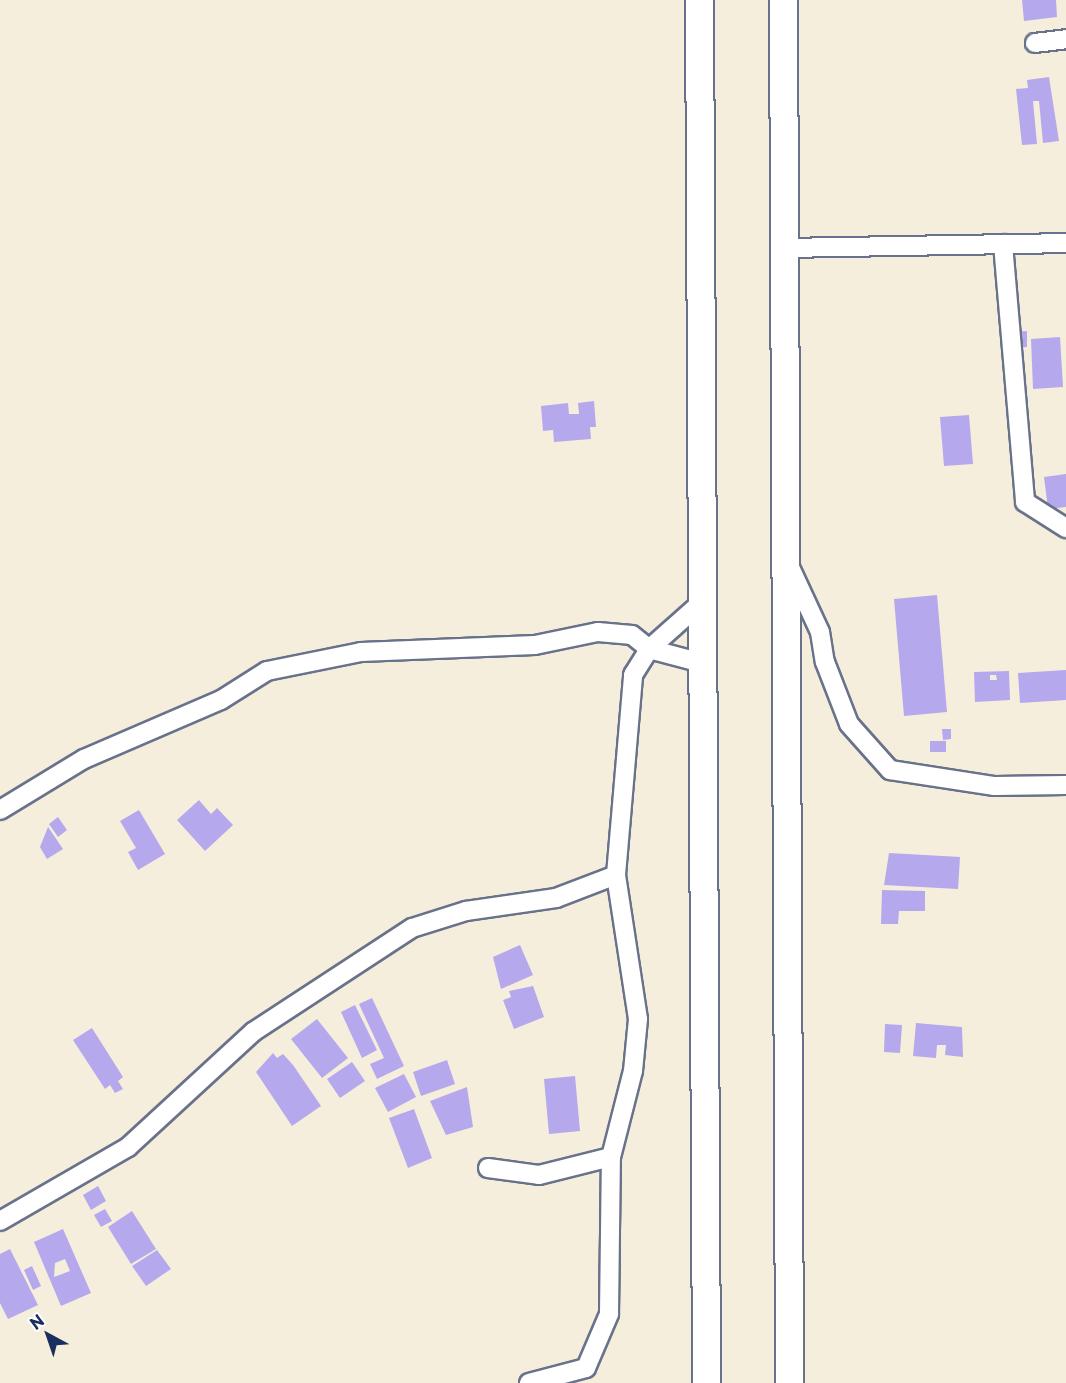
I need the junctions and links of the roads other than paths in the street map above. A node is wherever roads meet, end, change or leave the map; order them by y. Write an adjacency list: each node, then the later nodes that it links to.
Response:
1 (699, 0): 10 (highway)
2 (783, 0): 7 (highway)
3 (1066, 39): 4 (street)
4 (1035, 43)
5 (1066, 243): 6 (street)
6 (1003, 244): 7 (street); 8 (street)
7 (784, 248): 9 (highway)
8 (1066, 528)
9 (785, 558): 13 (street); 21 (highway)
10 (702, 602): 11 (street); 12 (highway)
11 (649, 649): 12 (street); 14 (street); 15 (street)
12 (702, 663): 20 (highway)
13 (1066, 785)
14 (0, 810)
15 (616, 875): 16 (street); 18 (street)
16 (611, 1157): 17 (street); 19 (street)
17 (488, 1168)
18 (0, 1221)
19 (529, 1383)
20 (706, 1383)
21 (789, 1383)

